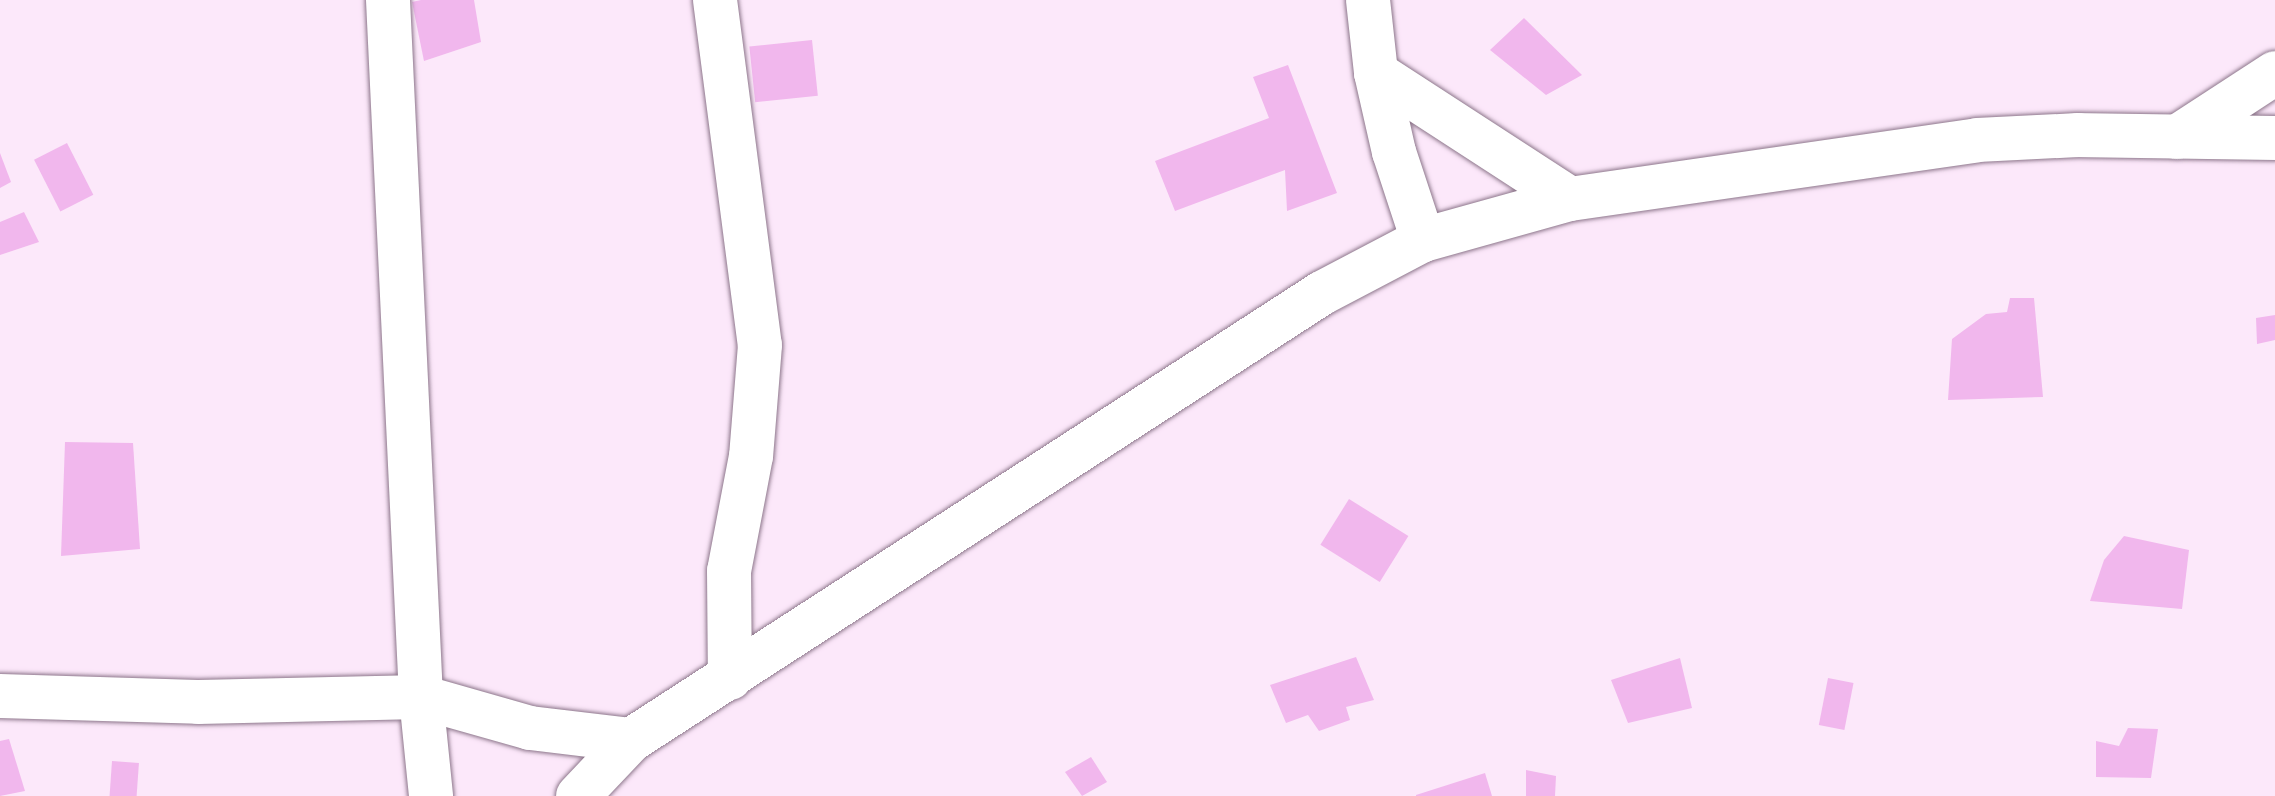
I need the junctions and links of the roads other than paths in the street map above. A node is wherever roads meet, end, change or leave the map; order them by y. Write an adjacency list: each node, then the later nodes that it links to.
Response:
1 (388, 0): 12 (street)
2 (715, 0): 10 (street)
3 (1368, 0): 4 (street)
4 (1376, 73): 8 (street); 9 (street)
5 (2275, 73): 6 (street)
6 (2177, 137): 7 (street); 8 (street)
7 (2275, 138)
8 (1570, 199): 9 (street)
9 (1423, 240): 10 (street)
10 (730, 678): 13 (street)
11 (0, 696): 12 (street)
12 (421, 697): 13 (street); 14 (street)
13 (631, 740): 15 (street)
14 (431, 796)
15 (578, 796)

